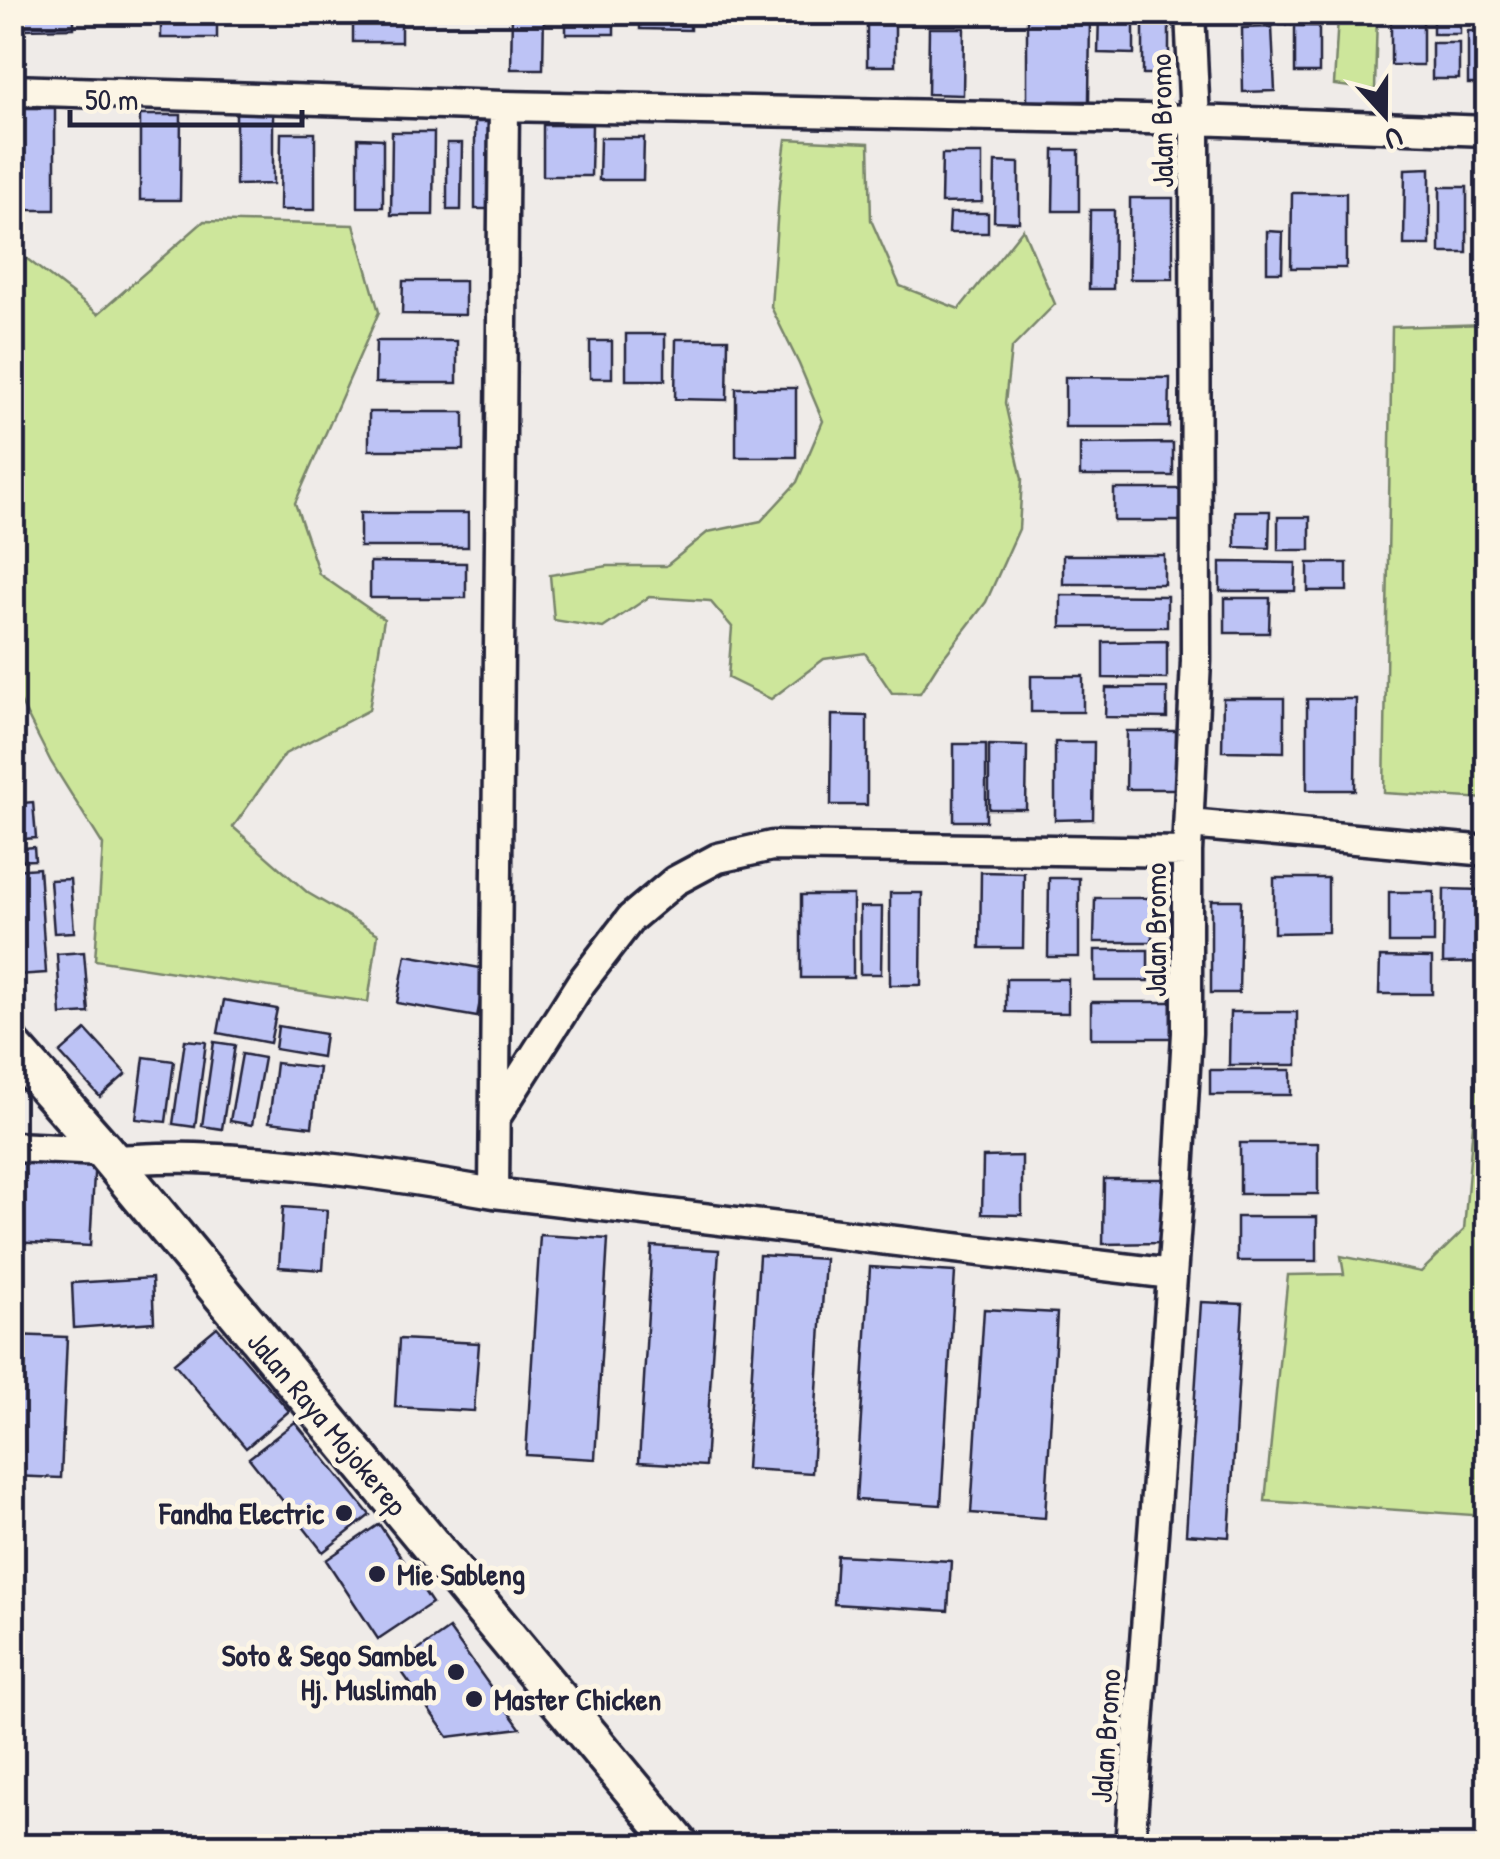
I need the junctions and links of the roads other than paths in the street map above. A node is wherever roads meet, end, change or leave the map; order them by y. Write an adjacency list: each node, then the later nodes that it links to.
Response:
1 (1190, 12): 4 (street, Jalan Bromo)
2 (12, 90): 3 (street)
3 (504, 106): 4 (street); 9 (street)
4 (1195, 120): 5 (street); 6 (street, Jalan Bromo)
5 (1488, 131)
6 (1188, 838): 7 (street); 9 (street); 13 (street, Jalan Bromo)
7 (1488, 852)
8 (12, 1047): 11 (main road, Jalan Raya Mojokerep)
9 (494, 1119): 12 (street)
10 (12, 1147): 11 (street)
11 (108, 1155): 12 (street); 14 (main road, Jalan Raya Mojokerep)
12 (494, 1193): 13 (street)
13 (1172, 1274): 15 (street, Jalan Bromo)
14 (680, 1846)
15 (1130, 1846)

